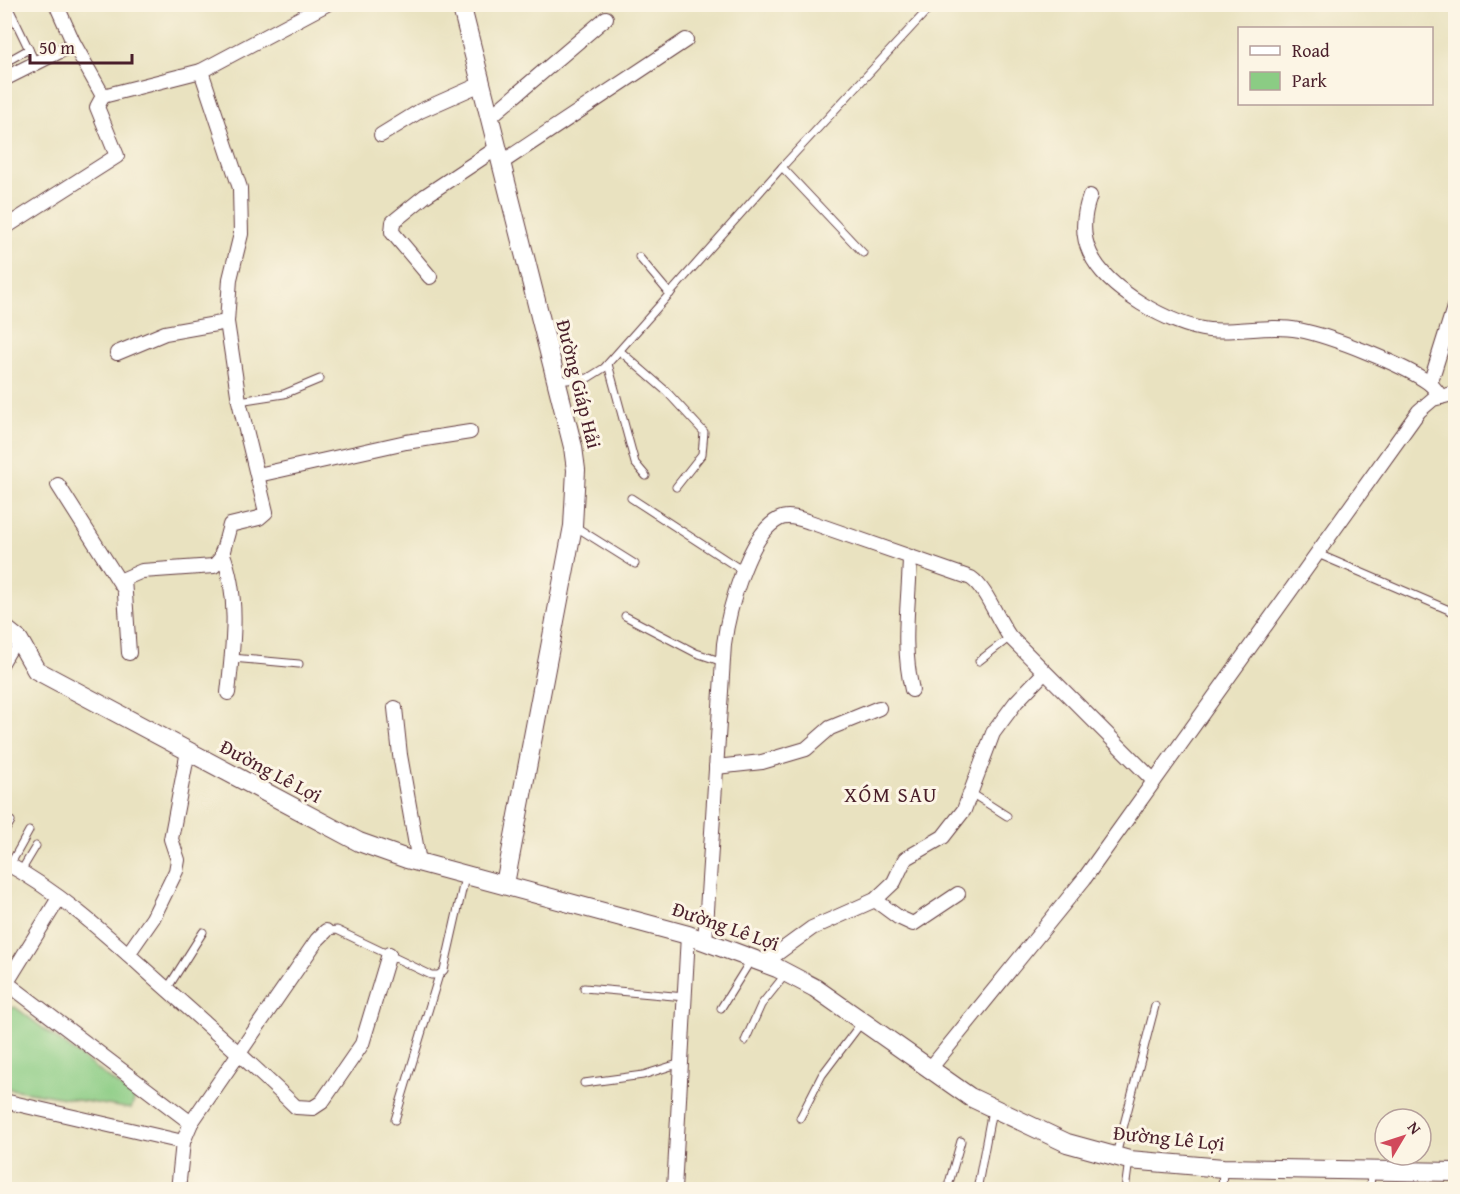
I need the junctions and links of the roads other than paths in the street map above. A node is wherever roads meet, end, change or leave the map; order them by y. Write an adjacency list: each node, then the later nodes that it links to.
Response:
1 (7, 4): 9 (lane)
2 (56, 4): 8 (street)
3 (327, 4): 12 (street)
4 (461, 4): 14 (main road, Đường Giáp Hải)
5 (933, 4): 19 (lane)
6 (606, 18): 16 (street)
7 (686, 40): 18 (street)
8 (74, 44): 11 (street); 15 (street)
9 (29, 49): 10 (lane); 11 (lane)
10 (4, 63)
11 (36, 64): 13 (street)
12 (201, 72): 15 (street); 27 (street)
13 (4, 79)
14 (481, 84): 16 (main road, Đường Giáp Hải); 17 (street)
15 (103, 96): 21 (street)
16 (490, 117): 18 (main road, Đường Giáp Hải)
17 (381, 135)
18 (499, 155): 24 (street); 32 (main road, Đường Giáp Hải)
19 (782, 167): 22 (lane); 25 (lane)
20 (1089, 196): 33 (street)
21 (4, 228)
22 (863, 253)
23 (639, 257): 25 (lane)
24 (429, 277)
25 (670, 294): 28 (lane)
26 (1455, 302): 33 (street)
27 (227, 322): 29 (street); 36 (street)
28 (620, 351): 30 (lane); 41 (lane)
29 (117, 353)
30 (608, 364): 32 (lane); 39 (lane)
31 (320, 379): 36 (lane)
32 (555, 381): 43 (main road, Đường Giáp Hải)
33 (1430, 384): 35 (street)
34 (1455, 393): 35 (street)
35 (1441, 397): 45 (street)
36 (238, 400): 38 (street)
37 (470, 432): 38 (street)
38 (258, 475): 44 (street)
39 (646, 476)
40 (58, 485): 49 (street)
41 (676, 487)
42 (631, 498): 48 (lane)
43 (573, 526): 47 (lane); 78 (main road, Đường Giáp Hải)
44 (222, 552): 49 (street); 56 (street)
45 (1318, 554): 50 (lane); 68 (street)
46 (910, 557): 48 (street); 53 (street); 62 (street)
47 (635, 564)
48 (742, 570): 57 (street)
49 (124, 589): 55 (street)
50 (1455, 613)
51 (625, 616): 57 (lane)
52 (4, 628): 54 (main road, Đường Lê Lợi)
53 (1010, 636): 58 (lane); 61 (street)
54 (19, 640): 60 (lane); 66 (main road, Đường Lê Lợi)
55 (129, 652)
56 (232, 658): 59 (lane); 63 (street)
57 (723, 662): 67 (street)
58 (979, 662)
59 (299, 664)
60 (4, 666)
61 (1044, 673): 68 (street); 69 (street)
62 (912, 690)
63 (228, 693)
64 (394, 708): 75 (street)
65 (879, 708): 67 (street)
66 (188, 752): 75 (main road, Đường Lê Lợi); 86 (street)
67 (716, 767): 85 (street)
68 (1154, 781): 101 (street)
69 (971, 793): 70 (lane); 81 (street)
70 (1006, 816)
71 (11, 820): 73 (lane)
72 (29, 831): 76 (lane)
73 (4, 833)
74 (36, 846): 76 (lane)
75 (419, 862): 77 (main road, Đường Lê Lợi)
76 (12, 866): 80 (street)
77 (466, 874): 78 (main road, Đường Lê Lợi); 90 (lane)
78 (505, 884): 84 (main road, Đường Lê Lợi)
79 (958, 894): 81 (street)
80 (59, 898): 86 (street); 91 (street)
81 (875, 900): 88 (street)
82 (326, 931): 87 (lane); 99 (street)
83 (203, 932): 93 (lane)
84 (688, 935): 85 (main road, Đường Lê Lợi); 94 (street)
85 (705, 942): 88 (main road, Đường Lê Lợi)
86 (128, 954): 93 (street)
87 (389, 954): 90 (lane); 99 (street)
88 (758, 960): 89 (main road, Đường Lê Lợi); 96 (lane)
89 (787, 973): 97 (main road, Đường Lê Lợi); 98 (lane)
90 (439, 975): 106 (lane)
91 (6, 985): 107 (street)
92 (584, 988): 94 (lane)
93 (167, 989): 99 (street)
94 (685, 997): 100 (street)
95 (1155, 1006): 110 (lane)
96 (721, 1008)
97 (862, 1022): 101 (main road, Đường Lê Lợi); 105 (lane)
98 (745, 1041)
99 (240, 1052): 107 (street)
100 (681, 1063): 102 (lane); 115 (street)
101 (929, 1070): 104 (main road, Đường Lê Lợi)
102 (584, 1083)
103 (4, 1101): 109 (street)
104 (993, 1108): 110 (main road, Đường Lê Lợi); 117 (lane)
105 (800, 1118)
106 (395, 1120)
107 (191, 1123): 109 (street)
108 (961, 1141): 116 (lane)
109 (183, 1143): 114 (street)
110 (1122, 1159): 111 (main road, Đường Lê Lợi); 118 (lane)
111 (1223, 1168): 112 (main road, Đường Lê Lợi); 119 (lane)
112 (1372, 1168): 113 (main road, Đường Lê Lợi); 120 (lane)
113 (1455, 1172)
114 (178, 1190)
115 (674, 1190)
116 (950, 1190)
117 (977, 1190)
118 (1125, 1190)
119 (1222, 1190)
120 (1370, 1190)

